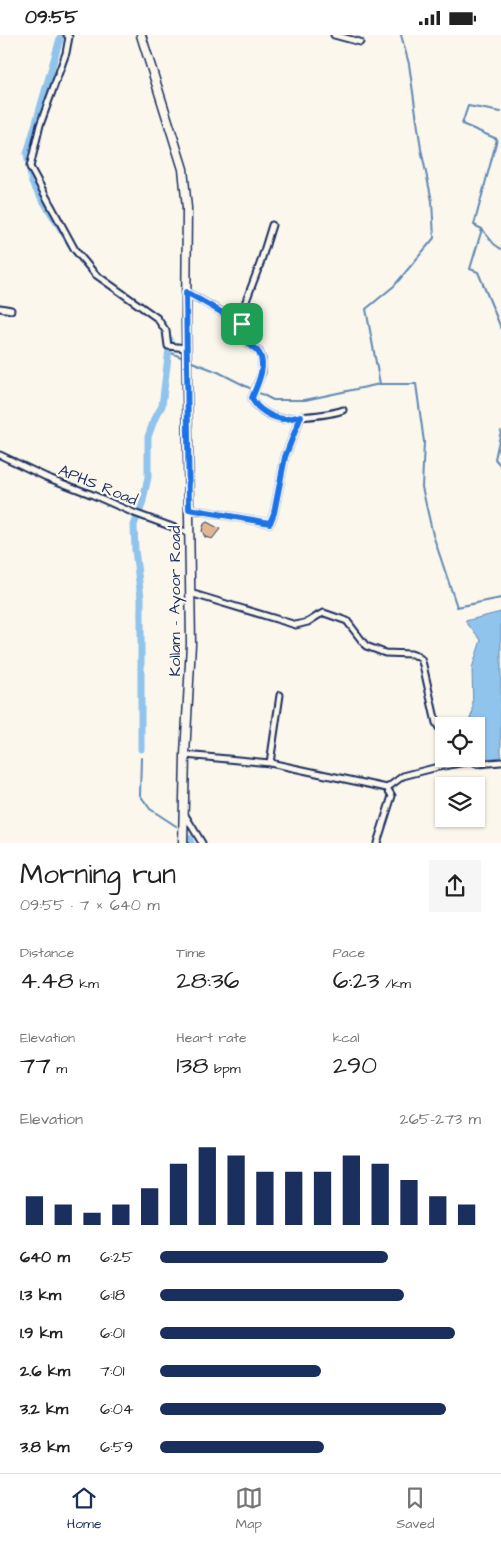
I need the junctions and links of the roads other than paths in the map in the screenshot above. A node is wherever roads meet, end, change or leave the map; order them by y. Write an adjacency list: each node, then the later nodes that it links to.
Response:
1 (67, 35): 10 (street)
2 (141, 35): 6 (main road, Kollam - Ayoor Road)
3 (334, 35): 4 (street)
4 (360, 42)
5 (272, 225): 9 (street)
6 (186, 292): 9 (street); 10 (main road, Kollam - Ayoor Road)
7 (0, 308): 8 (street)
8 (11, 310)
9 (242, 324): 12 (street)
10 (186, 348): 14 (main road, Kollam - Ayoor Road)
11 (343, 410): 12 (street)
12 (301, 416): 14 (street)
13 (0, 455): 15 (street, APHS Road)
14 (189, 509): 15 (main road, Kollam - Ayoor Road)
15 (189, 533): 16 (main road, Kollam - Ayoor Road)
16 (190, 593): 18 (street); 19 (main road, Kollam - Ayoor Road)
17 (280, 695): 21 (street)
18 (435, 719)
19 (185, 755): 21 (street); 25 (main road, Kollam - Ayoor Road)
20 (501, 762): 22 (street)
21 (270, 763): 24 (street)
22 (485, 763)
23 (438, 767): 24 (street)
24 (387, 788): 28 (street)
25 (183, 813): 26 (main road, Kollam - Ayoor Road); 27 (street)
26 (183, 843)
27 (202, 843)
28 (377, 843)

